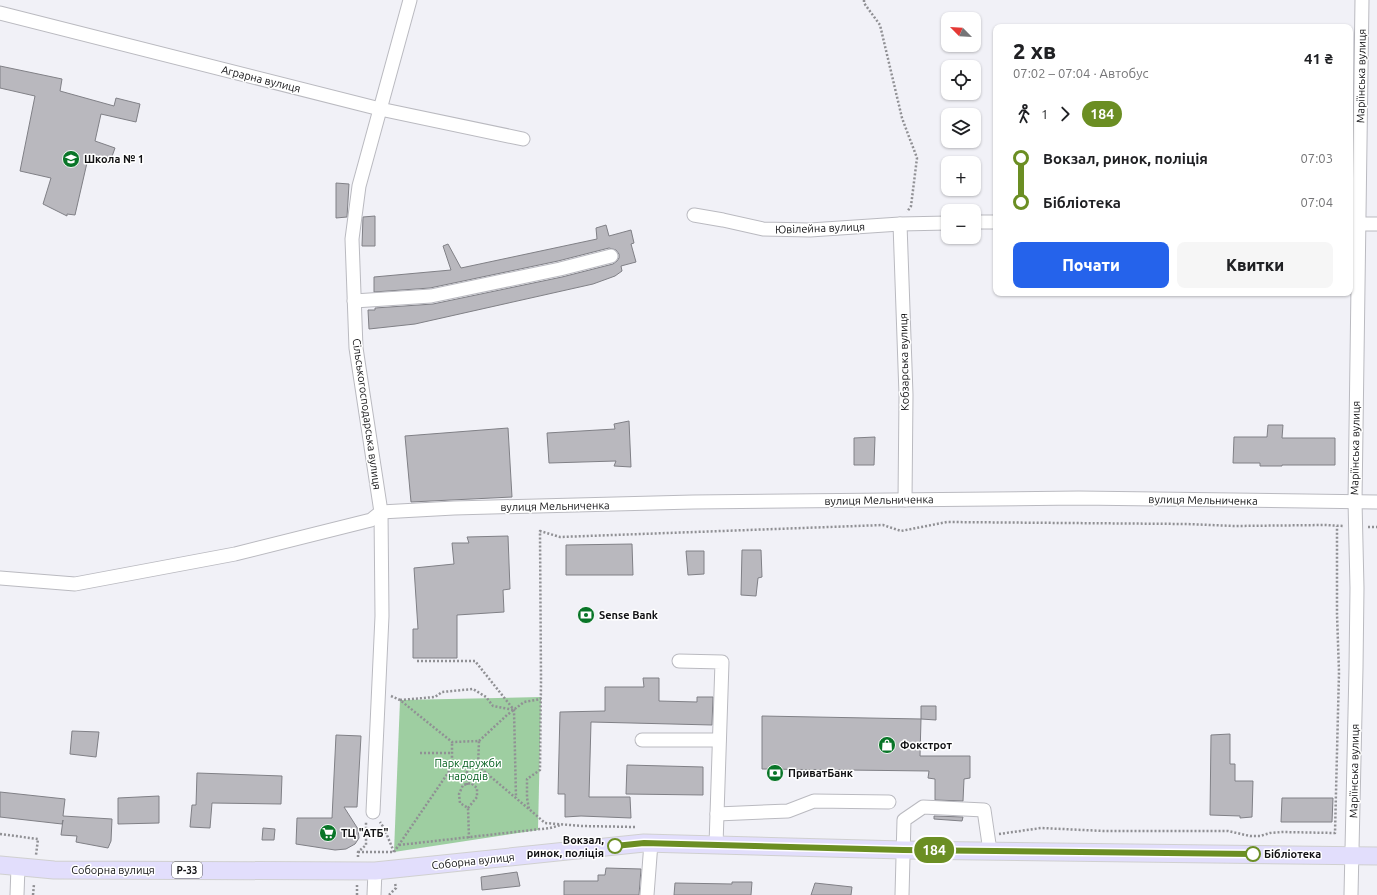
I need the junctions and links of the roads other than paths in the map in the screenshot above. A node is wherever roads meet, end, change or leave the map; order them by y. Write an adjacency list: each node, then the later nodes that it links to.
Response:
1 (410, 0): 5 (street, Сільськогосподарська вулиця)
2 (1362, 0): 4 (street, Маріїнська вулиця)
3 (0, 12): 5 (street, Аграрна вулиця)
4 (1355, 94): 12 (street, Маріїнська вулиця)
5 (380, 109): 6 (street, Аграрна вулиця); 15 (street, Сільськогосподарська вулиця)
6 (523, 139)
7 (694, 215): 11 (street, Ювілейна вулиця)
8 (981, 222): 9 (street)
9 (993, 222)
10 (941, 223): 11 (street, Ювілейна вулиця)
11 (900, 224): 16 (street, Кобзарська вулиця)
12 (1354, 224): 13 (street); 17 (street, Маріїнська вулиця)
13 (1377, 224)
14 (611, 256): 15 (street)
15 (354, 301): 19 (street, Сільськогосподарська вулиця)
16 (905, 500): 17 (street, вулиця Мельниченка); 19 (street, вулиця Мельниченка)
17 (1354, 501): 18 (street, вулиця Мельниченка); 31 (street, Маріїнська вулиця)
18 (1377, 502)
19 (376, 516): 20 (street, вулиця Мельниченка); 25 (street, Сільськогосподарська вулиця)
20 (0, 578)
21 (679, 661): 23 (street)
22 (642, 740): 23 (street)
23 (719, 740): 26 (street)
24 (889, 802): 26 (street)
25 (373, 812)
26 (717, 814): 29 (street)
27 (651, 843): 29 (main road, Соборна вулиця / Р-33); 35 (main road, Соборна вулиця / Р-33); 38 (street)
28 (989, 843): 30 (main road, Соборна вулиця / Р-33); 30 (street); 31 (main road, Соборна вулиця / Р-33)
29 (716, 844): 30 (main road, Соборна вулиця / Р-33)
30 (903, 850): 39 (street)
31 (1352, 856): 32 (main road, Соборна вулиця / Р-33); 40 (street, Маріїнська вулиця)
32 (1377, 856)
33 (0, 864): 34 (main road, Соборна вулиця / Р-33)
34 (18, 867): 35 (main road, Соборна вулиця / Р-33); 36 (street)
35 (375, 871): 37 (street)
36 (17, 895)
37 (374, 895)
38 (647, 895)
39 (902, 895)
40 (1351, 895)

